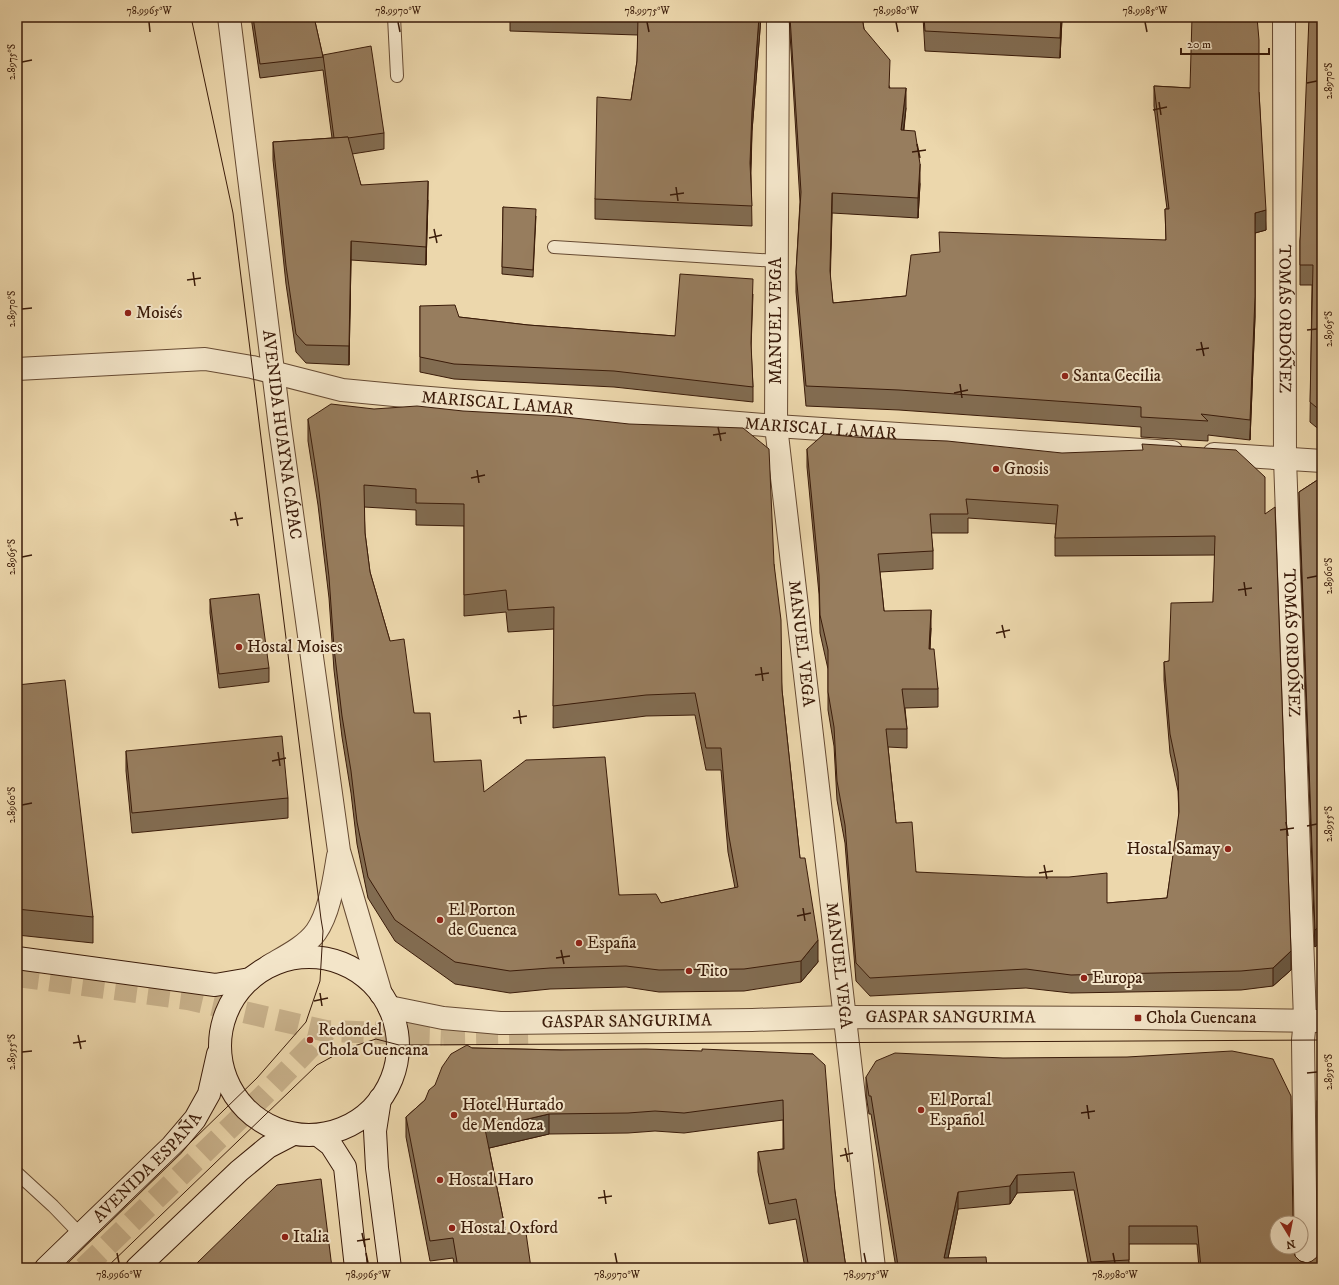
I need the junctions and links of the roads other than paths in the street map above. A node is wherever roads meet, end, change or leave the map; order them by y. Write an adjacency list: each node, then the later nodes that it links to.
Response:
1 (229, 17): 9 (street, AVENIDA HUAYNA CÁPAC)
2 (394, 17): 5 (lane)
3 (778, 17): 7 (street, MANUEL VEGA)
4 (1284, 17): 11 (street, TOMÁS ORDÓÑEZ)
5 (397, 76)
6 (554, 247): 7 (lane)
7 (777, 261): 10 (street, MANUEL VEGA)
8 (17, 369): 9 (street, MARISCAL LAMAR)
9 (274, 374): 10 (street, MARISCAL LAMAR); 13 (street, AVENIDA HUAYNA CÁPAC)
10 (776, 426): 11 (street, MARISCAL LAMAR); 18 (street, MANUEL VEGA)
11 (1285, 459): 12 (street, MARISCAL LAMAR); 19 (street, TOMÁS ORDÓÑEZ)
12 (1322, 461)
13 (339, 851): 15 (street); 17 (street)
14 (17, 958): 16 (street)
15 (269, 966): 16 (street); 17 (street)
16 (250, 979): 20 (street)
17 (385, 1000): 18 (street, GASPAR SANGURIMA); 21 (street)
18 (846, 1017): 19 (street, GASPAR SANGURIMA); 30 (street, MANUEL VEGA)
19 (1313, 1020): 31 (street, TOMÁS ORDÓÑEZ)
20 (219, 1049): 22 (street); 25 (street, AVENIDA ESPAÑA)
21 (380, 1099): 23 (street); 29 (street)
22 (293, 1134): 23 (street); 27 (street)
23 (318, 1135): 28 (street)
24 (17, 1173): 25 (lane)
25 (81, 1235): 26 (street, AVENIDA ESPAÑA)
26 (46, 1268)
27 (137, 1268)
28 (356, 1268)
29 (390, 1268)
30 (874, 1268)
31 (1306, 1268)

